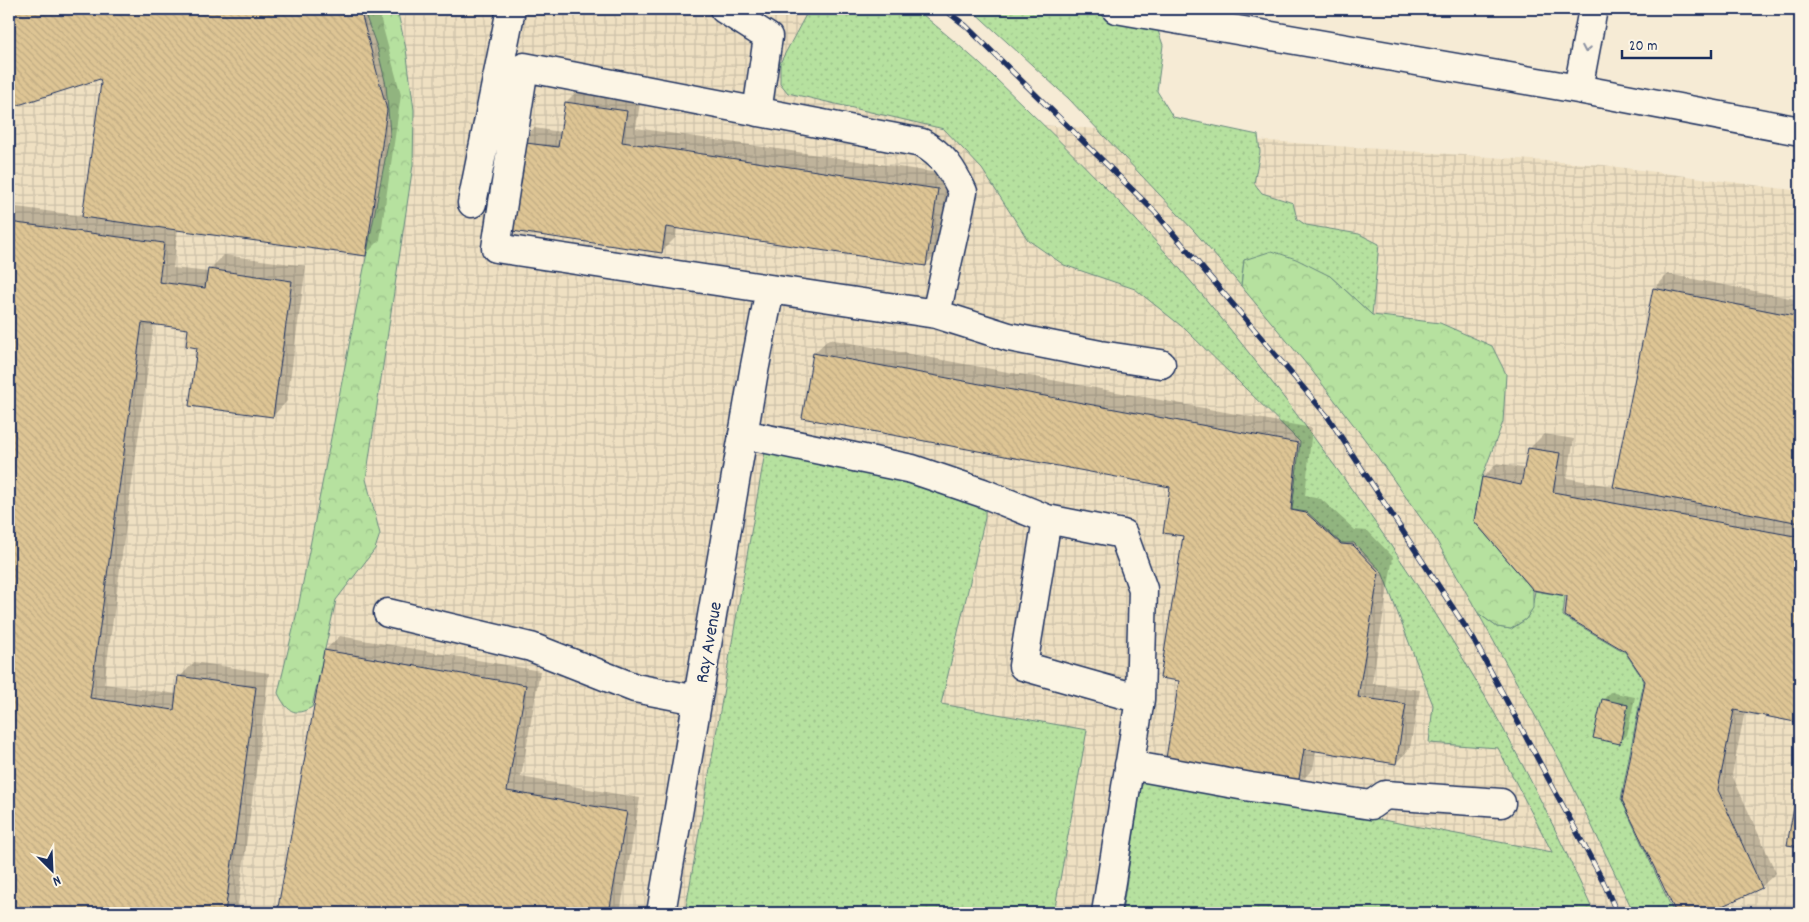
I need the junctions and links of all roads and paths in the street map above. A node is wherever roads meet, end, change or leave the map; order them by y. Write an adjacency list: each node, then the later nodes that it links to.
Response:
1 (511, 9): 8 (street)
2 (724, 9): 6 (street)
3 (1116, 9): 5 (street)
4 (1594, 9): 5 (street, one-way to 5)
5 (1578, 89): 7 (street)
6 (757, 112): 9 (street); 10 (street)
7 (1800, 131)
8 (472, 203)
9 (770, 289): 10 (street); 12 (street, Ray Avenue)
10 (936, 314): 11 (street)
11 (1161, 364)
12 (743, 434): 13 (street); 16 (street, Ray Avenue)
13 (1047, 519): 15 (street); 15 (street)
14 (388, 613): 16 (street)
15 (1140, 699): 17 (street)
16 (697, 700): 19 (street, Ray Avenue)
17 (1129, 765): 18 (street); 20 (street)
18 (1501, 803)
19 (661, 913)
20 (1106, 913)

